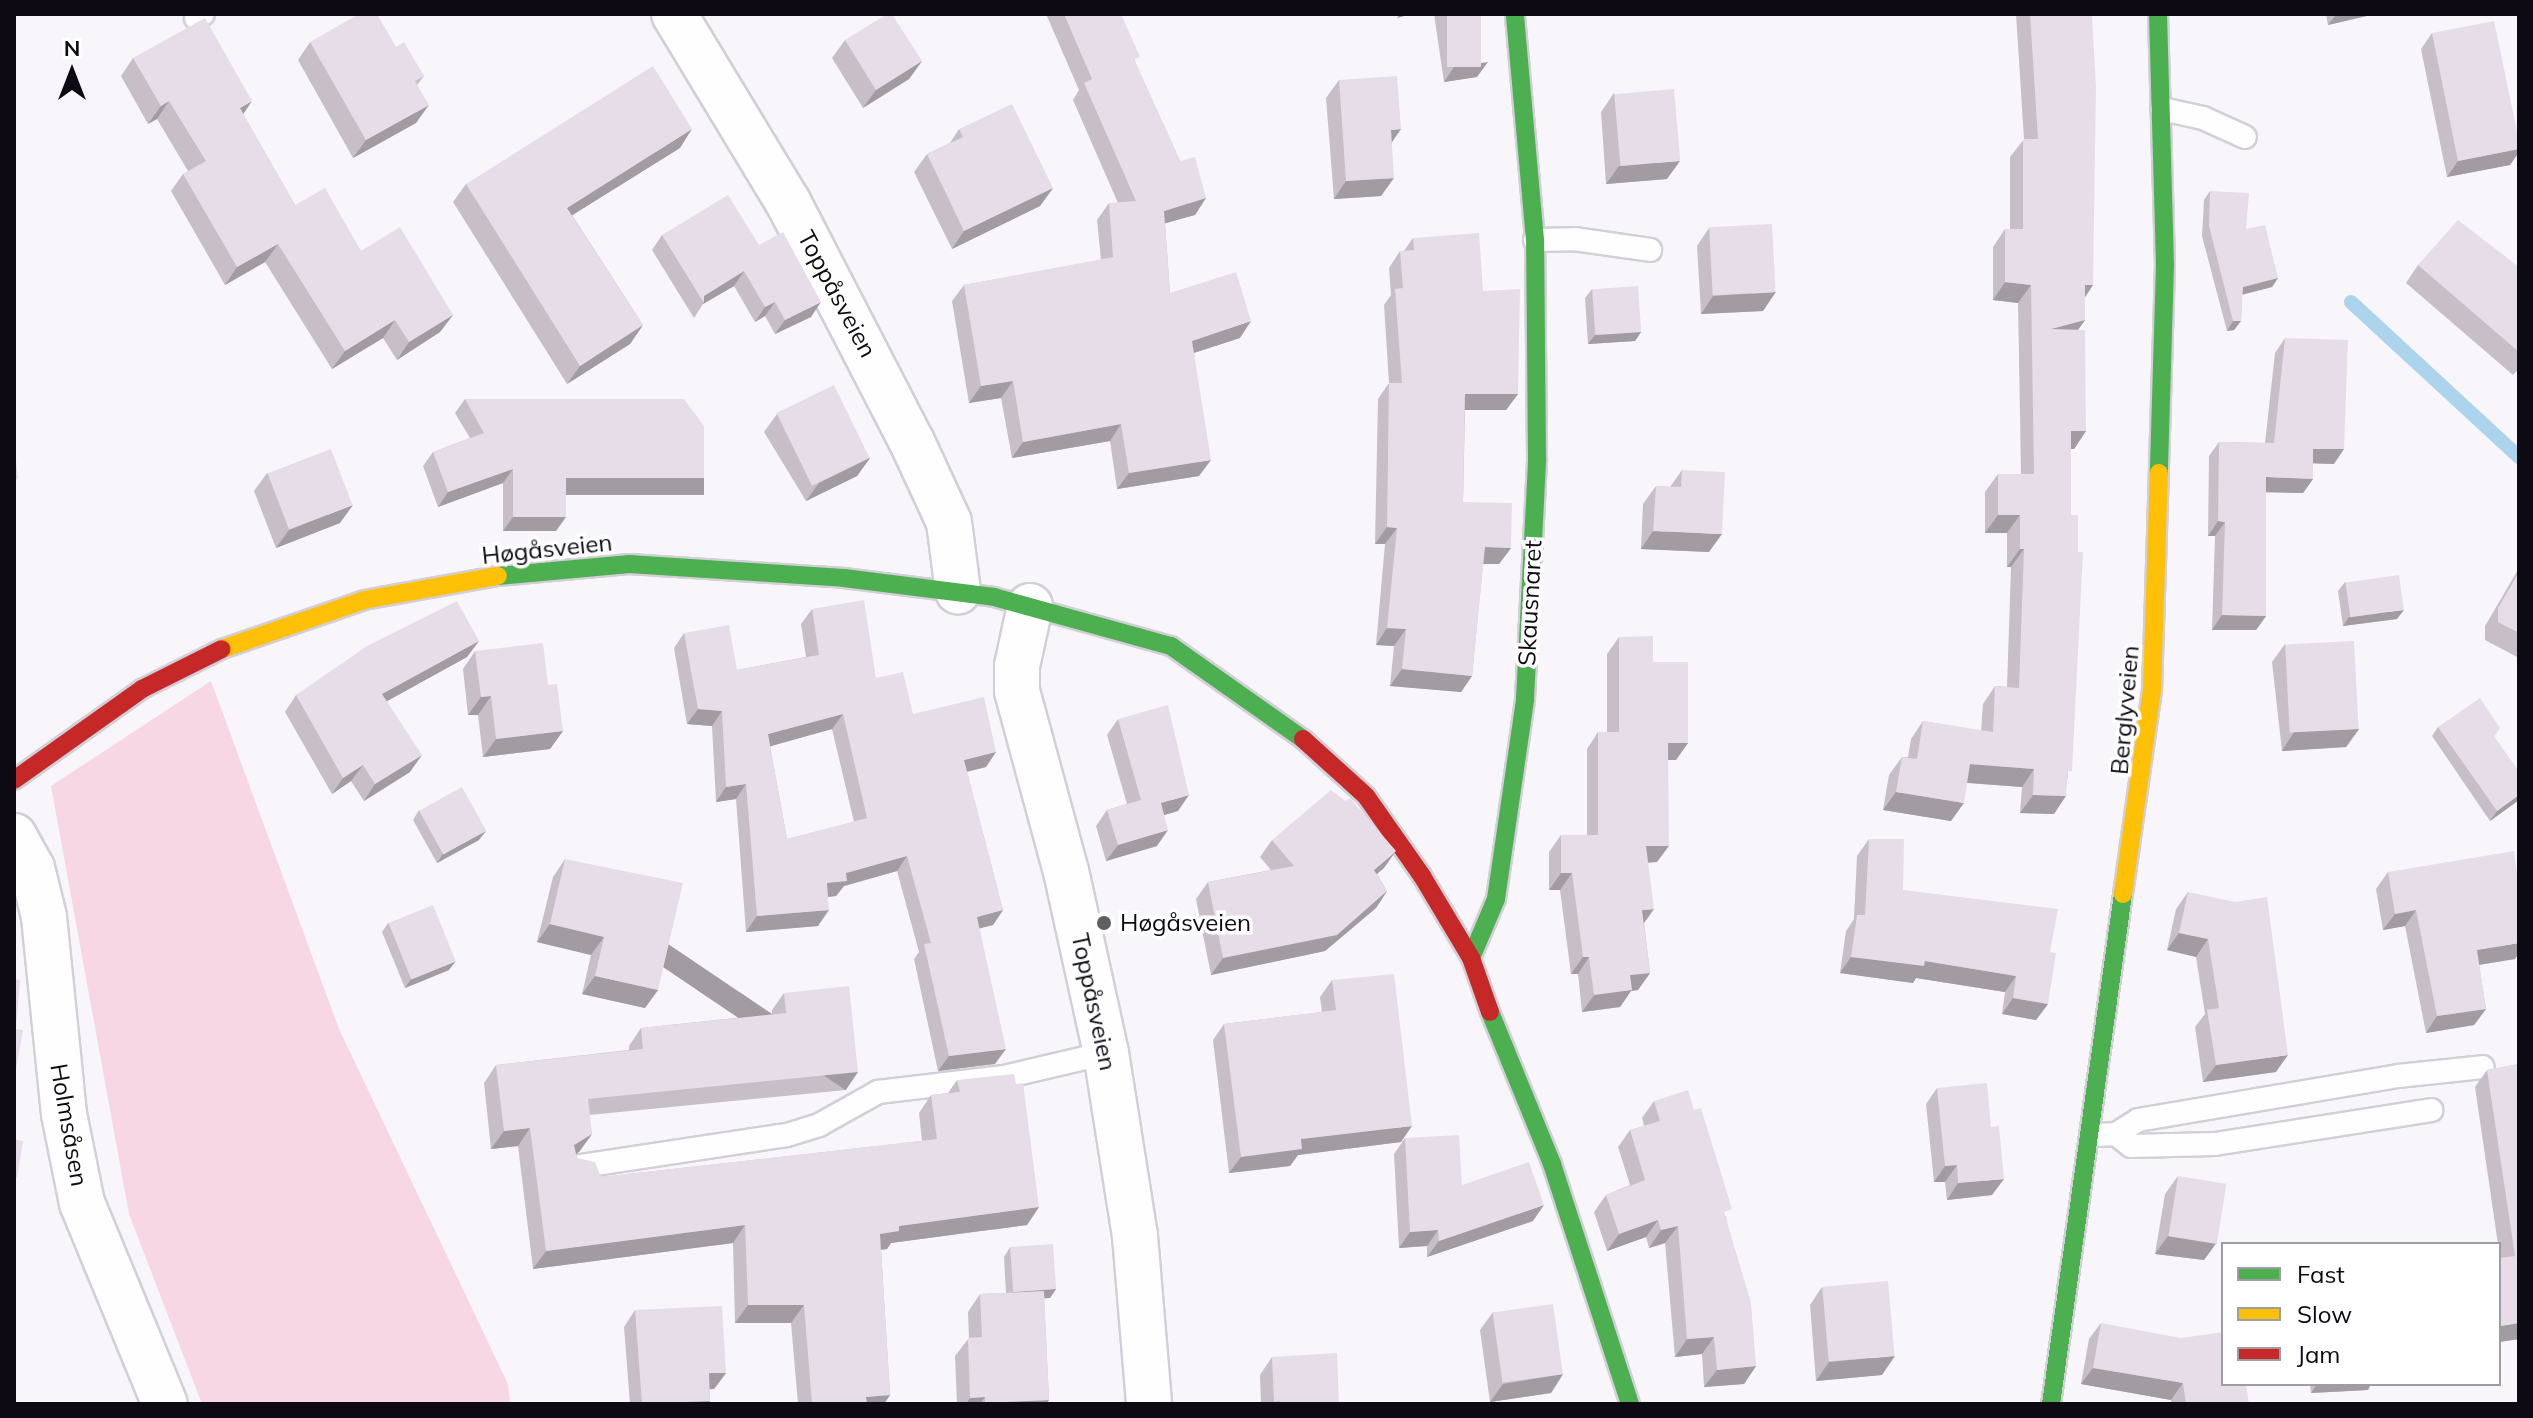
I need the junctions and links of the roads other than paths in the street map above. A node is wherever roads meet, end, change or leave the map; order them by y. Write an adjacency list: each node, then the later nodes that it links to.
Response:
1 (674, 14): 8 (street, Toppåsveien)
2 (1515, 14): 6 (street, Skausnaret)
3 (2158, 14): 4 (street, Berglyveien)
4 (2162, 109): 5 (lane); 17 (street, Berglyveien)
5 (2245, 137)
6 (1535, 240): 7 (lane); 12 (street, Skausnaret)
7 (1650, 250)
8 (958, 591): 9 (street, Høgåsveien); 10 (street, Høgåsveien)
9 (1030, 606): 12 (street, Høgåsveien); 13 (street, Toppåsveien)
10 (14, 780)
11 (14, 836): 19 (street, Holmsåsen)
12 (1471, 958): 21 (street, Høgåsveien)
13 (1106, 1053): 18 (lane); 20 (street, Toppåsveien)
14 (2483, 1067): 16 (lane)
15 (2431, 1110): 16 (lane)
16 (2116, 1134): 17 (lane)
17 (2092, 1135): 22 (street, Berglyveien)
18 (575, 1167)
19 (165, 1404)
20 (1149, 1404)
21 (1630, 1404)
22 (2051, 1404)

